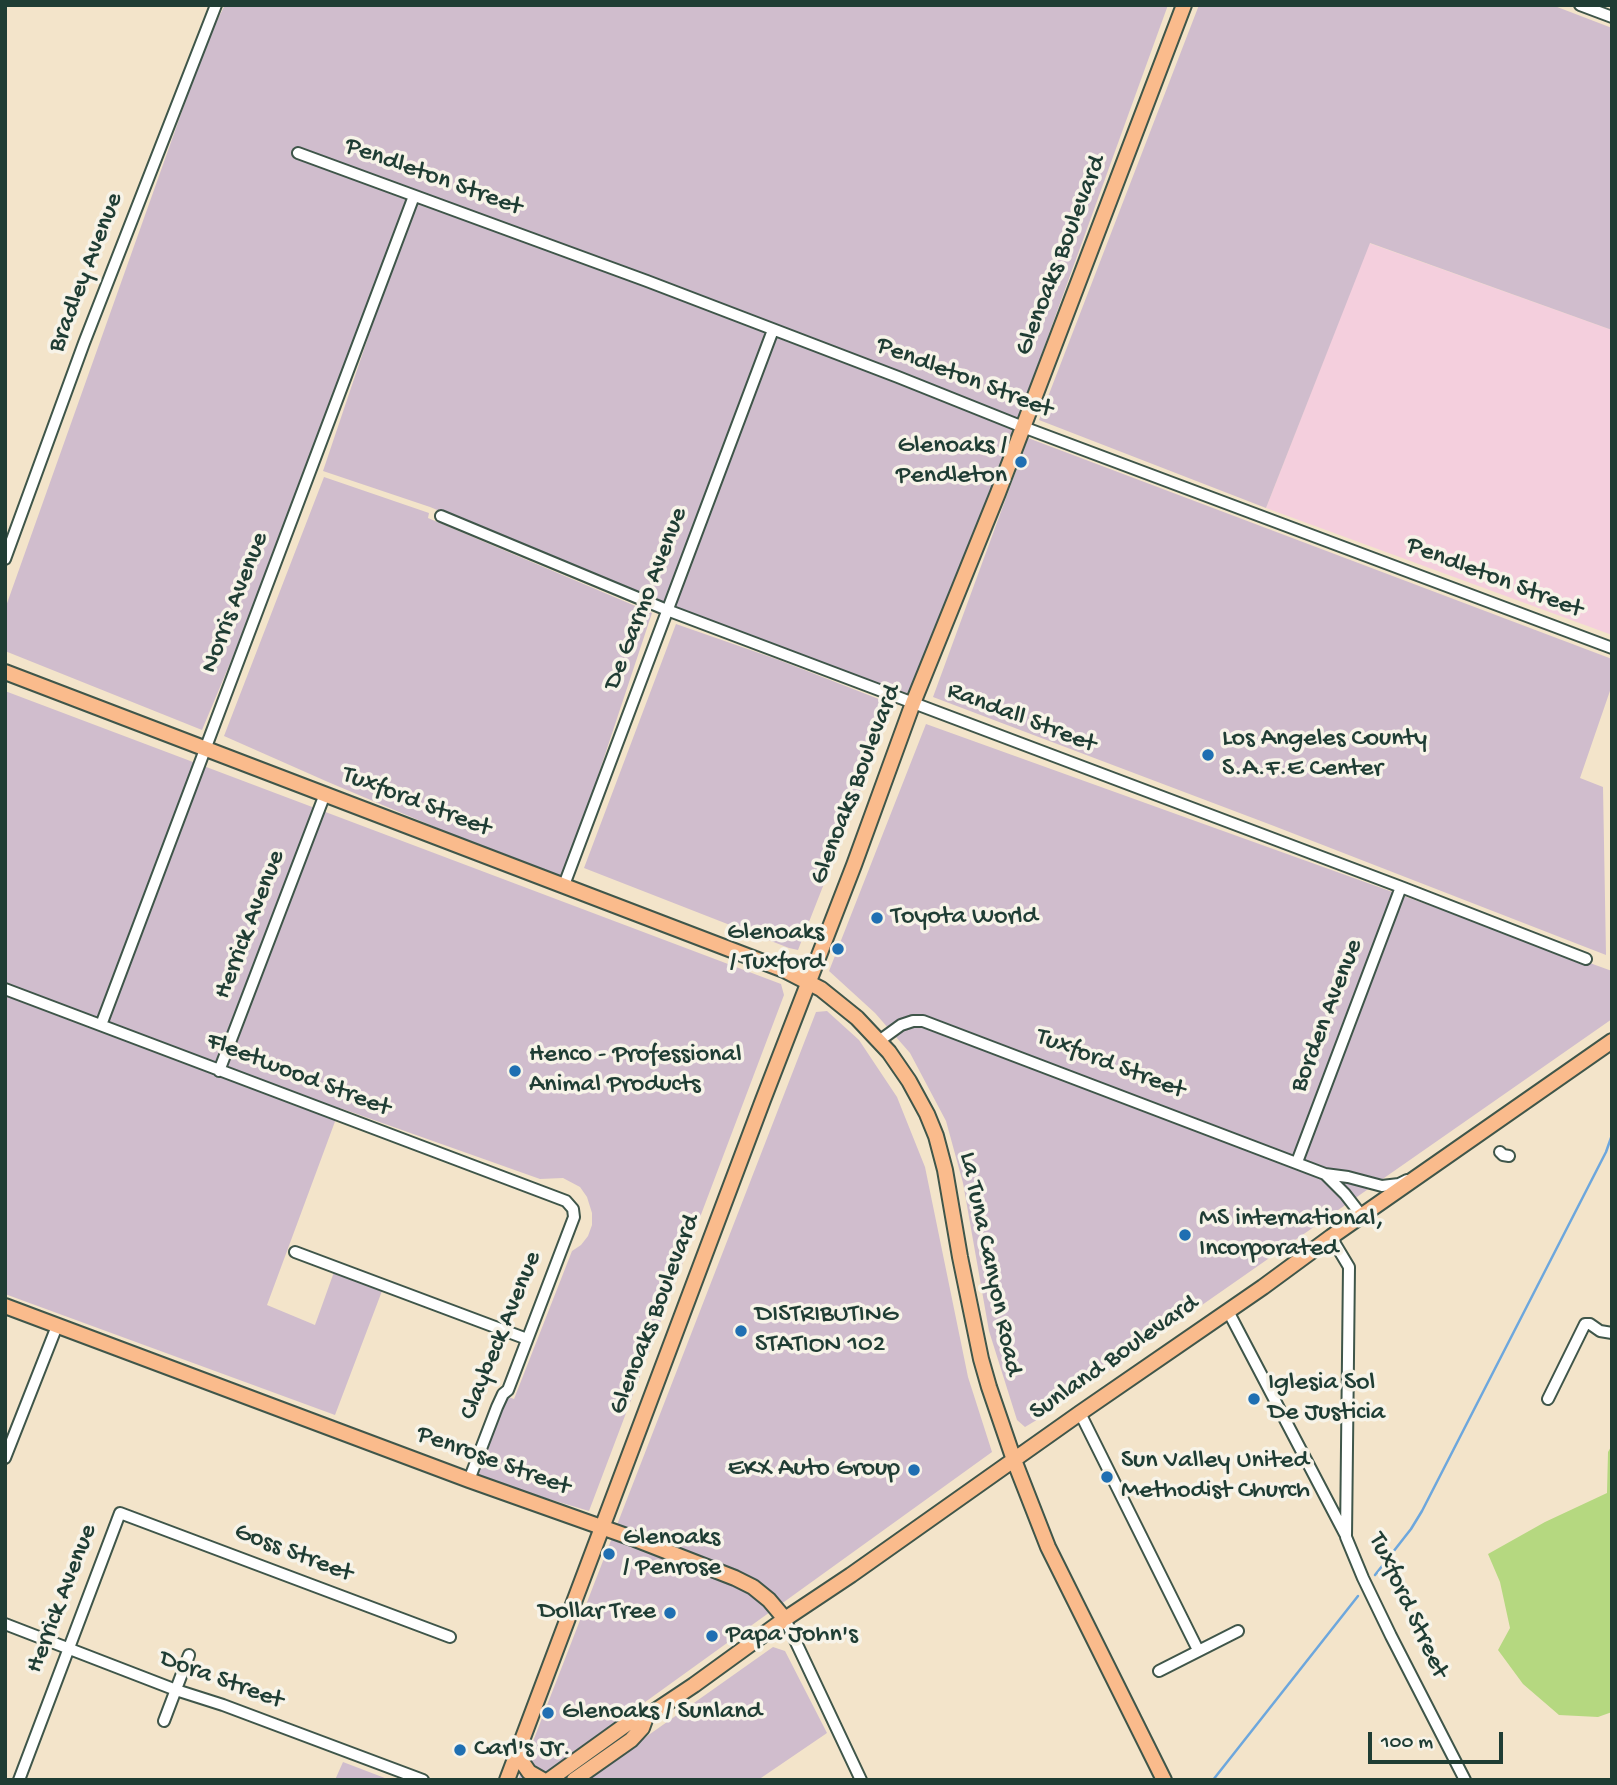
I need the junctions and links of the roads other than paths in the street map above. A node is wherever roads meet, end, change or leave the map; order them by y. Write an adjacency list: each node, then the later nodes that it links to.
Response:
1 (216, 5): 10 (street, Bradley Avenue)
2 (1184, 5): 8 (main road, Glenoaks Boulevard)
3 (1580, 5): 4 (street)
4 (1612, 18)
5 (298, 153): 6 (street, Pendleton Street)
6 (414, 196): 7 (street, Pendleton Street); 15 (street, Norris Avenue)
7 (773, 330): 8 (street, Pendleton Street); 11 (street, De Garmo Avenue)
8 (1023, 427): 12 (street, Pendleton Street); 14 (main road, Glenoaks Boulevard)
9 (441, 516): 11 (street, Randall Street)
10 (5, 559)
11 (667, 610): 14 (street, Randall Street); 17 (street, De Garmo Avenue)
12 (1612, 648)
13 (5, 673): 15 (main road, Tuxford Street)
14 (913, 703): 18 (street, Randall Street); 20 (main road, Glenoaks Boulevard)
15 (205, 748): 16 (main road, Tuxford Street); 22 (street, Norris Avenue)
16 (325, 794): 17 (main road, Tuxford Street); 25 (street, Herrick Avenue)
17 (564, 885): 20 (main road, Tuxford Street)
18 (1401, 887): 19 (street, Randall Street); 26 (street, Borden Avenue)
19 (1586, 959)
20 (808, 982): 23 (main road, La Tuna Canyon Road); 44 (main road, Glenoaks Boulevard)
21 (5, 989): 22 (street, Fleetwood Street)
22 (101, 1025): 25 (street, Fleetwood Street)
23 (879, 1041): 26 (street, Tuxford Street); 41 (main road, La Tuna Canyon Road)
24 (1612, 1041): 27 (main road, Sunland Boulevard)
25 (219, 1071): 29 (street, Fleetwood Street)
26 (1297, 1162): 28 (street, Tuxford Street)
27 (1432, 1168): 28 (street, Tuxford Street); 30 (main road, Sunland Boulevard)
28 (1325, 1174): 30 (street, Tuxford Street)
29 (573, 1209): 37 (street, Claybeck Avenue)
30 (1362, 1216): 31 (main road, Sunland Boulevard)
31 (1331, 1237): 34 (main road, Sunland Boulevard); 45 (street, Tuxford Street)
32 (295, 1252): 37 (street)
33 (5, 1306): 35 (main road, Penrose Street)
34 (1228, 1311): 39 (main road, Sunland Boulevard); 45 (street)
35 (57, 1326): 40 (street); 42 (main road, Penrose Street)
36 (1612, 1333): 38 (street)
37 (527, 1339): 42 (street, Claybeck Avenue)
38 (1548, 1399)
39 (1080, 1413): 41 (main road, Sunland Boulevard); 51 (street)
40 (5, 1458)
41 (1014, 1460): 46 (main road, Sunland Boulevard); 65 (main road, La Tuna Canyon Road)
42 (469, 1480): 44 (main road, Penrose Street)
43 (120, 1513): 49 (street, Goss Street); 50 (street, Herrick Avenue)
44 (602, 1528): 46 (main road, Penrose Street); 57 (main road, Glenoaks Boulevard)
45 (1346, 1537): 66 (street, Tuxford Street)
46 (785, 1619): 55 (main road, Sunland Boulevard); 64 (street, Penrose Street)
47 (5, 1624): 50 (street, Dora Street)
48 (1238, 1631): 51 (street)
49 (450, 1637)
50 (69, 1649): 54 (street, Dora Street); 58 (street, Herrick Avenue)
51 (1198, 1650): 53 (street)
52 (189, 1655): 54 (street)
53 (1159, 1671)
54 (176, 1690): 56 (street); 59 (street, Dora Street)
55 (646, 1717): 62 (main road, Sunland Boulevard); 63 (main road, Sunland Boulevard)
56 (164, 1721)
57 (516, 1753): 60 (main road, Glenoaks Boulevard); 61 (main road)
58 (19, 1780)
59 (423, 1780)
60 (507, 1780)
61 (543, 1780)
62 (549, 1780)
63 (574, 1780)
64 (861, 1780)
65 (1164, 1780)
66 (1465, 1780)

